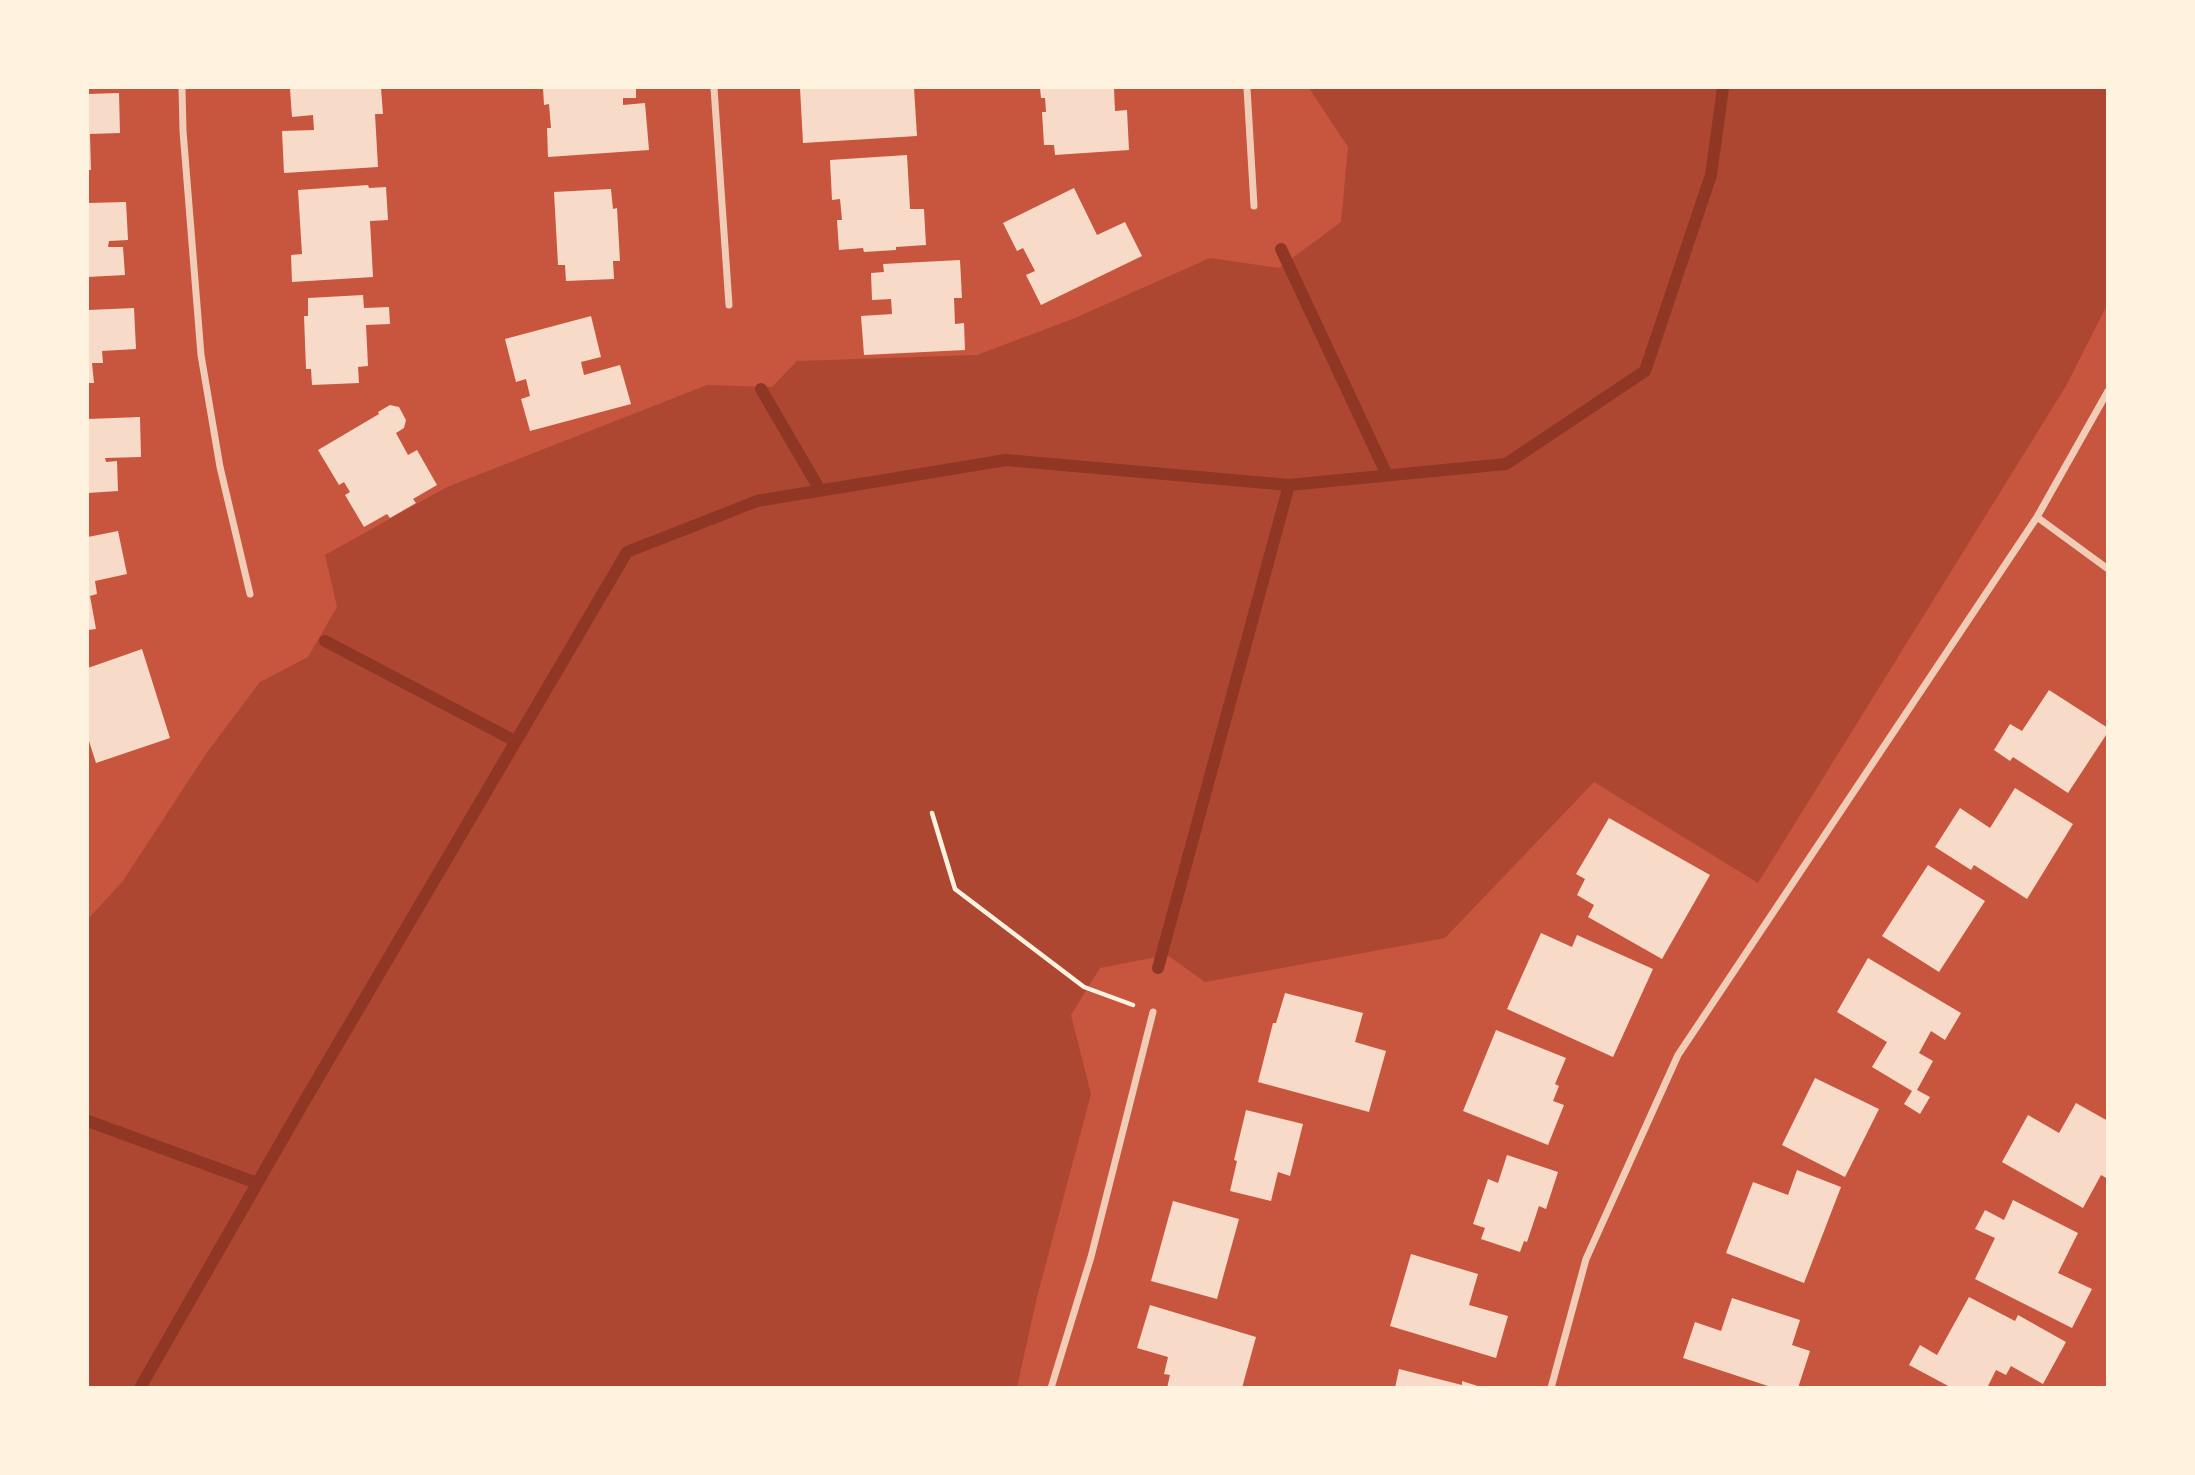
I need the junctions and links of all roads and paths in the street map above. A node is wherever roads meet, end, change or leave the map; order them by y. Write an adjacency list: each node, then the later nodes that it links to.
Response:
1 (182, 88): 9 (street)
2 (714, 88): 5 (street)
3 (1247, 88): 4 (street)
4 (1254, 206)
5 (729, 305)
6 (2108, 391): 7 (street)
7 (2037, 517): 8 (street); 13 (street)
8 (2108, 569)
9 (250, 594)
10 (932, 813): 11 (path)
11 (1153, 1012): 12 (street)
12 (1051, 1388)
13 (1551, 1388)

